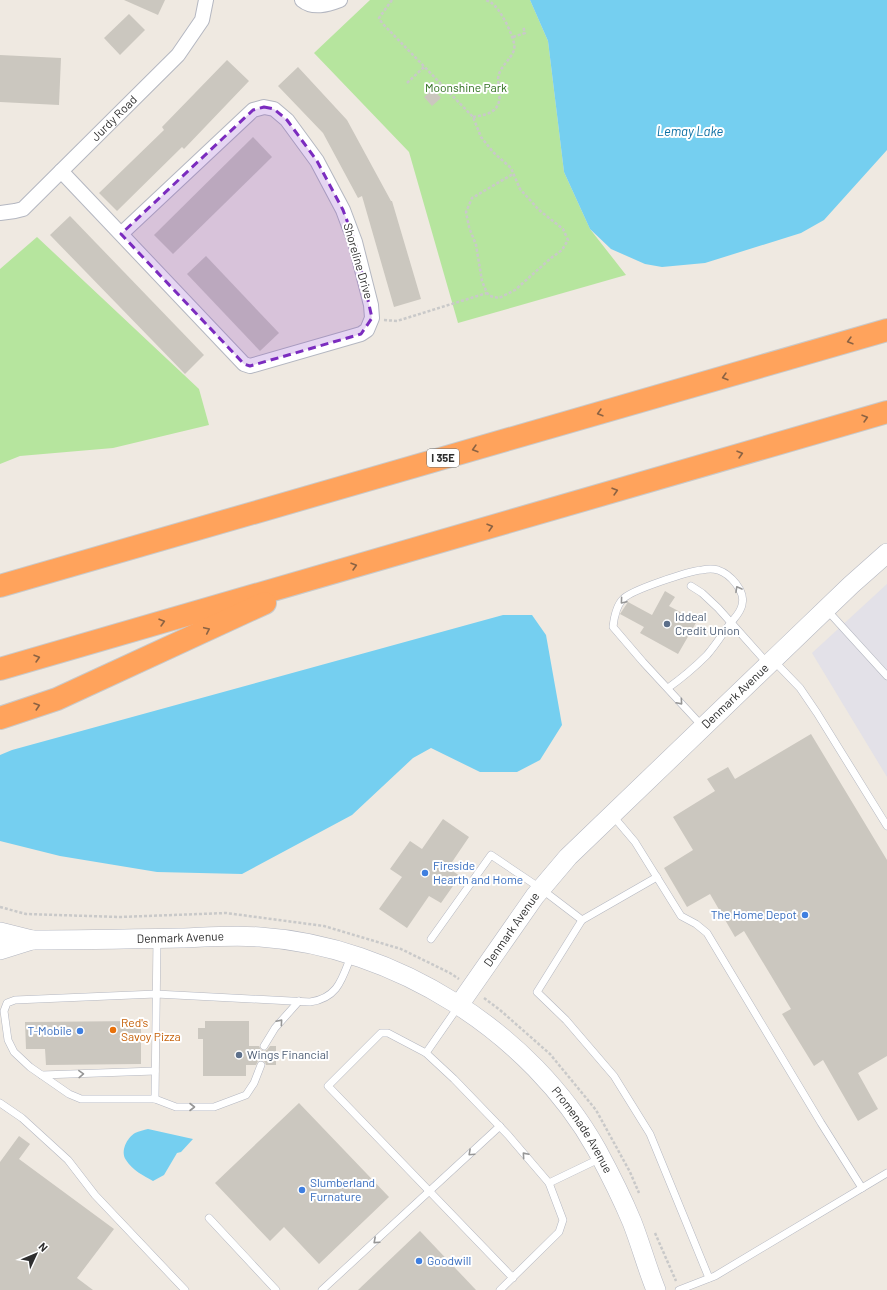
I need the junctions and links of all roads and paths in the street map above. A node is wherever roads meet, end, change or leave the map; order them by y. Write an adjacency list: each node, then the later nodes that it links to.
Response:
1 (206, 0): 11 (street, Jurdy Road)
2 (302, 0): 3 (street)
3 (340, 0)
4 (392, 0): 8 (path)
5 (485, 0): 7 (path)
6 (522, 26): 7 (path)
7 (513, 37): 10 (path)
8 (424, 67): 9 (path); 10 (path)
9 (407, 83)
10 (472, 118): 12 (path)
11 (61, 171): 13 (street, Jurdy Road); 14 (street)
12 (513, 174): 15 (path); 15 (path)
13 (0, 213)
14 (122, 234): 16 (street); 16 (street, Shoreline Drive)
15 (487, 293): 16 (path)
16 (372, 318)
17 (887, 330): 21 (highway, I 35E, one-way to 21)
18 (887, 412): 20 (highway, one-way to 18)
19 (887, 553): 23 (street, Denmark Avenue)
20 (332, 573): 26 (highway, one-way to 20); 29 (highway, one-way to 20)
21 (0, 586)
22 (691, 586): 24 (lane)
23 (826, 609): 25 (street, Denmark Avenue); 27 (lane)
24 (730, 623): 25 (lane); 28 (lane); 28 (lane, one-way to 28)
25 (771, 662): 30 (street, Denmark Avenue); 32 (lane)
26 (0, 669)
27 (887, 676)
28 (668, 688): 30 (lane, one-way to 30)
29 (0, 718)
30 (703, 727): 31 (street, Denmark Avenue)
31 (612, 814): 33 (lane); 34 (street, Denmark Avenue)
32 (887, 826)
33 (657, 877): 36 (lane); 58 (lane)
34 (540, 888): 36 (lane); 39 (lane); 43 (street, Denmark Avenue)
35 (0, 907): 43 (path)
36 (582, 920): 64 (lane)
37 (0, 932): 40 (street, Denmark Avenue)
38 (157, 938): 40 (street, Denmark Avenue); 42 (street, Denmark Avenue); 44 (lane)
39 (431, 939)
40 (32, 940): 41 (street, Denmark Avenue)
41 (0, 950)
42 (352, 955): 45 (lane); 46 (street, Denmark Avenue)
43 (470, 988): 46 (street, Denmark Avenue); 60 (path)
44 (156, 994): 45 (lane); 50 (lane); 51 (lane)
45 (299, 1001): 47 (lane, one-way to 45)
46 (459, 1005): 48 (lane); 55 (street, Promenade Avenue)
47 (264, 1046)
48 (426, 1053): 54 (lane); 59 (lane)
49 (261, 1065): 52 (lane, one-way to 49)
50 (155, 1071): 51 (lane, one-way to 50); 52 (lane)
51 (42, 1075): 52 (lane)
52 (154, 1099)
53 (0, 1103): 65 (lane)
54 (500, 1126): 57 (lane, one-way to 54); 59 (lane, one-way to 59)
55 (601, 1158): 57 (lane); 69 (street, Promenade Avenue)
56 (887, 1173): 58 (lane)
57 (550, 1183): 63 (lane)
58 (862, 1188): 64 (lane)
59 (430, 1192): 63 (lane); 67 (lane, one-way to 67)
60 (639, 1194)
61 (209, 1218): 66 (lane)
62 (653, 1229): 70 (path)
63 (513, 1278): 68 (lane)
64 (709, 1278): 70 (lane)
65 (184, 1290)
66 (276, 1290)
67 (322, 1290)
68 (500, 1290)
69 (656, 1290)
70 (679, 1290)

